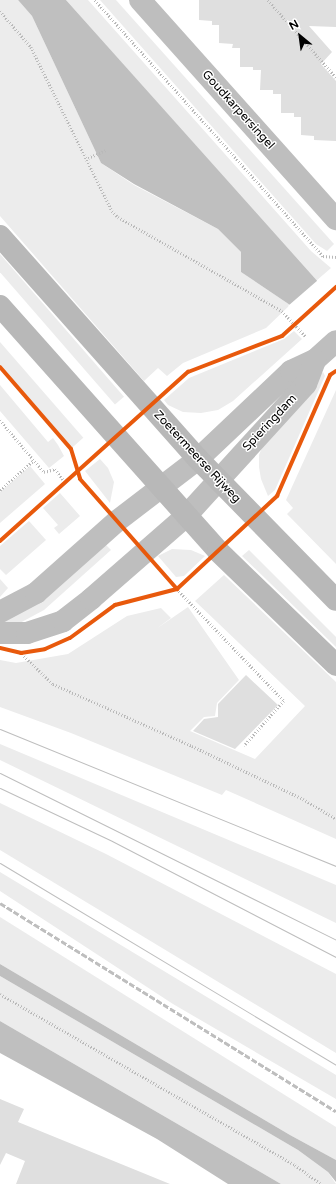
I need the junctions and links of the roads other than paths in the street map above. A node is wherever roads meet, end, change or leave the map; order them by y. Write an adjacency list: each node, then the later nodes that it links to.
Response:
1 (140, 0): 2 (street, Goudkarpersingel)
2 (336, 220)
3 (0, 236): 6 (main road, Zoetermeerse Rijweg)
4 (0, 306): 8 (main road)
5 (324, 351): 6 (street, Spieringdam); 7 (street, Spieringdam)
6 (198, 459): 7 (main road, Zoetermeerse Rijweg); 8 (street, Spieringdam)
7 (217, 480): 9 (street, Spieringdam); 10 (main road, Zoetermeerse Rijweg)
8 (160, 488): 9 (main road); 11 (street, Spieringdam)
9 (186, 516): 12 (street, Spieringdam); 13 (main road)
10 (336, 600)
11 (0, 612)
12 (0, 634)
13 (336, 665)

